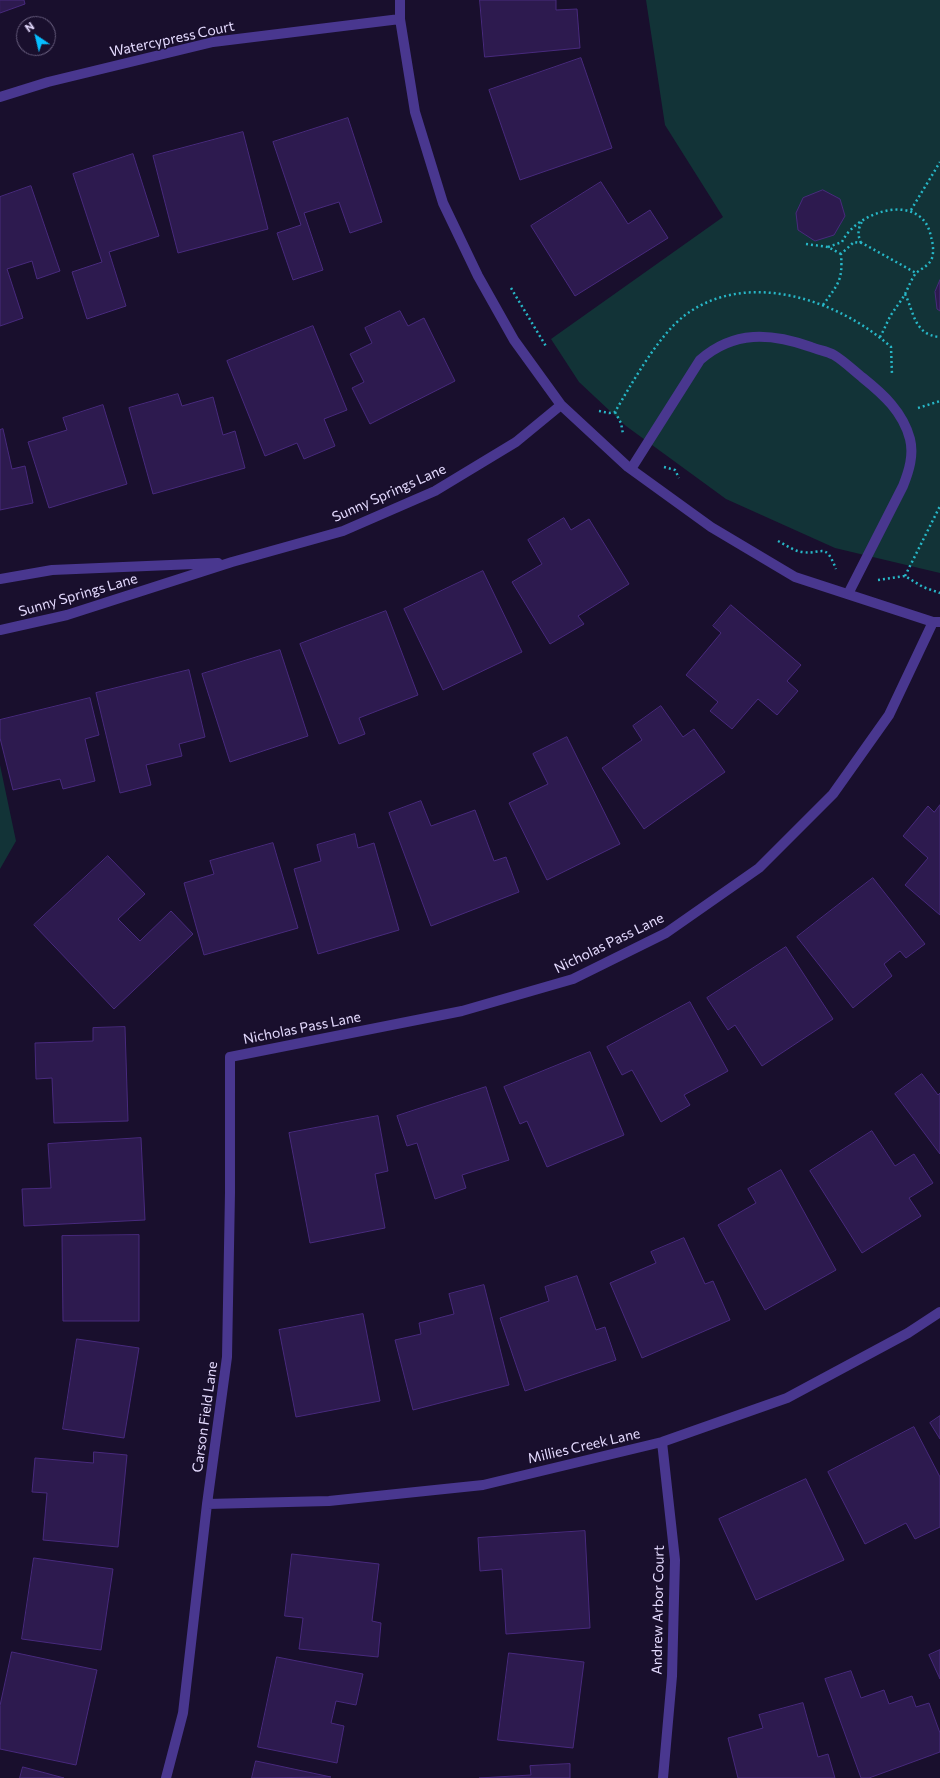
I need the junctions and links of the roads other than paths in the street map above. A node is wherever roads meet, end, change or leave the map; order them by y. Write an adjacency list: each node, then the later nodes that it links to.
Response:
1 (400, 0): 2 (street)
2 (400, 19): 3 (street, Watercypress Court); 4 (street)
3 (0, 97)
4 (561, 405): 5 (street); 6 (street, Sunny Springs Lane)
5 (631, 469): 8 (street); 8 (street)
6 (232, 562): 7 (street, Sunny Springs Lane); 10 (street, Sunny Springs Lane)
7 (0, 579)
8 (848, 594): 9 (street)
9 (936, 622): 11 (street, Nicholas Pass Lane)
10 (0, 630)
11 (230, 1057): 14 (street, Carson Field Lane)
12 (940, 1312): 13 (street, Millies Creek Lane)
13 (662, 1442): 14 (street, Millies Creek Lane); 16 (street, Andrew Arbor Court)
14 (207, 1504): 15 (street, Carson Field Lane)
15 (166, 1778)
16 (663, 1778)

